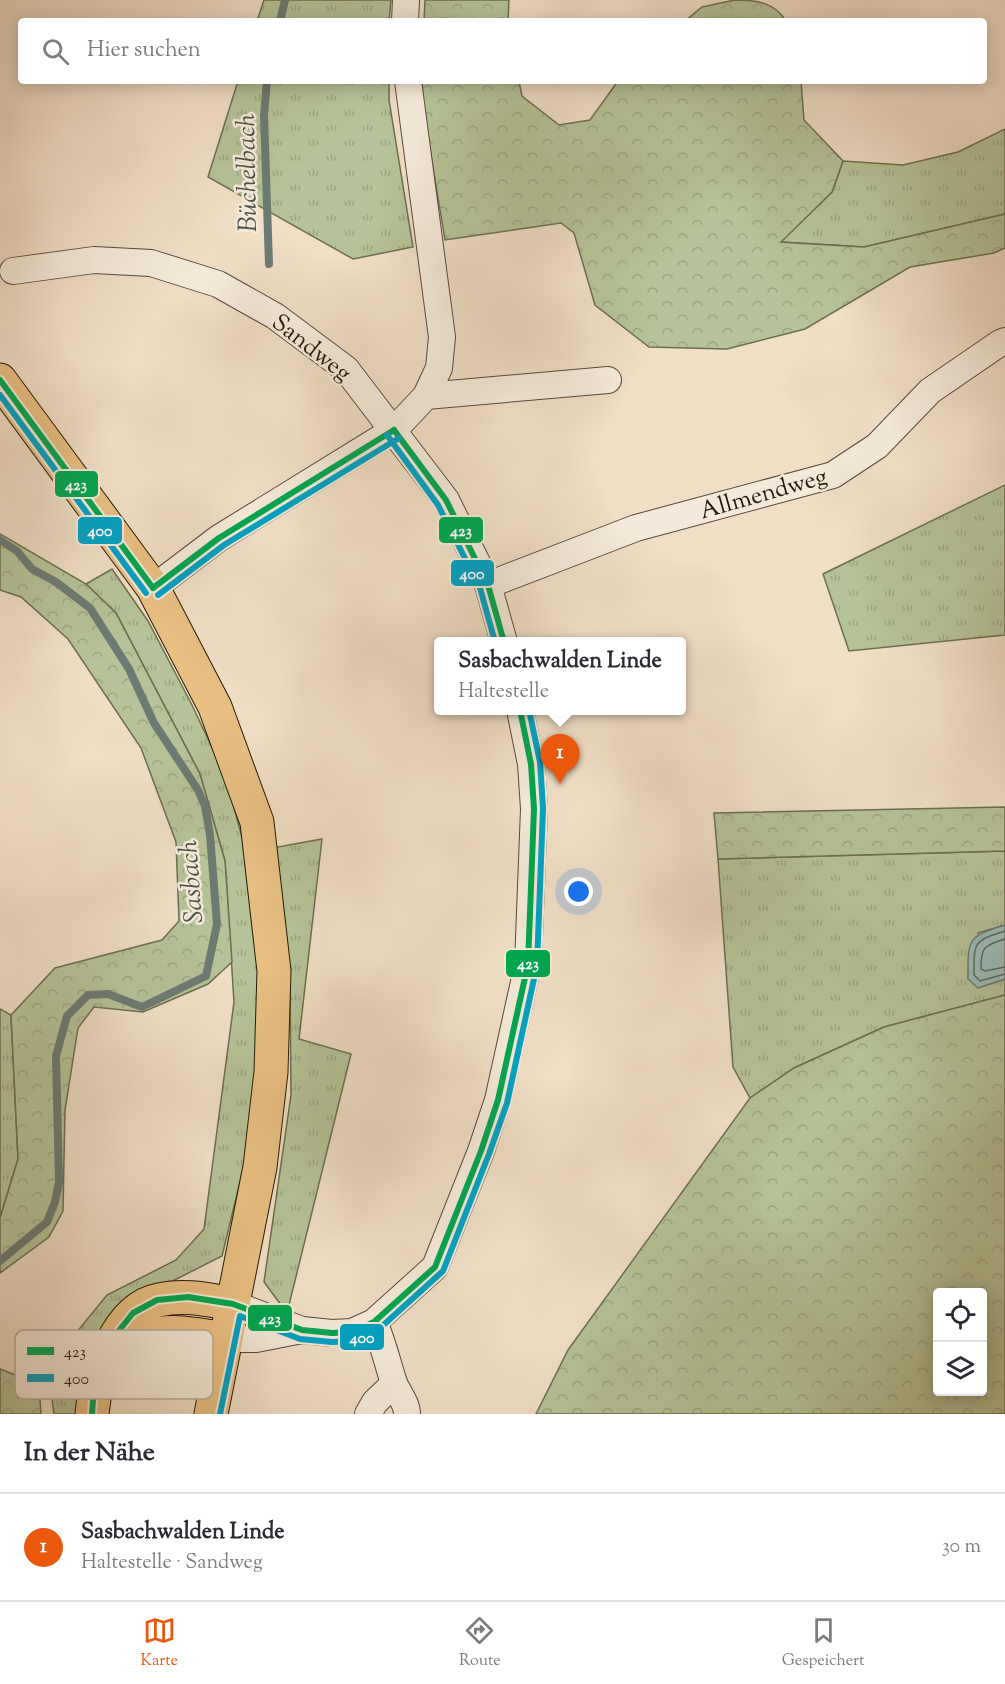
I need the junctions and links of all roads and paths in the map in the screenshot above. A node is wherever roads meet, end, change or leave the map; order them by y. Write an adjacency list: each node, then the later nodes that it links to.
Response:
1 (406, 0): 2 (street)
2 (405, 18)
3 (408, 84): 8 (street)
4 (14, 271): 9 (street, Sandweg)
5 (1005, 341): 10 (street, Allmendweg)
6 (0, 380): 11 (main road)
7 (608, 380): 8 (street)
8 (426, 396): 9 (street)
9 (394, 430): 10 (street, Sandweg); 11 (street)
10 (488, 585): 12 (street, Sandweg)
11 (153, 588): 14 (main road)
12 (503, 637)
13 (521, 715): 15 (street)
14 (233, 1304): 16 (main road); 17 (street); 19 (main road)
15 (374, 1322): 17 (street); 20 (street)
16 (119, 1330)
17 (302, 1330): 19 (street)
18 (213, 1337): 19 (main road)
19 (226, 1339): 23 (main road)
20 (394, 1384): 24 (street); 25 (street)
21 (93, 1399): 22 (main road)
22 (92, 1414)
23 (211, 1414)
24 (368, 1414)
25 (407, 1414)

